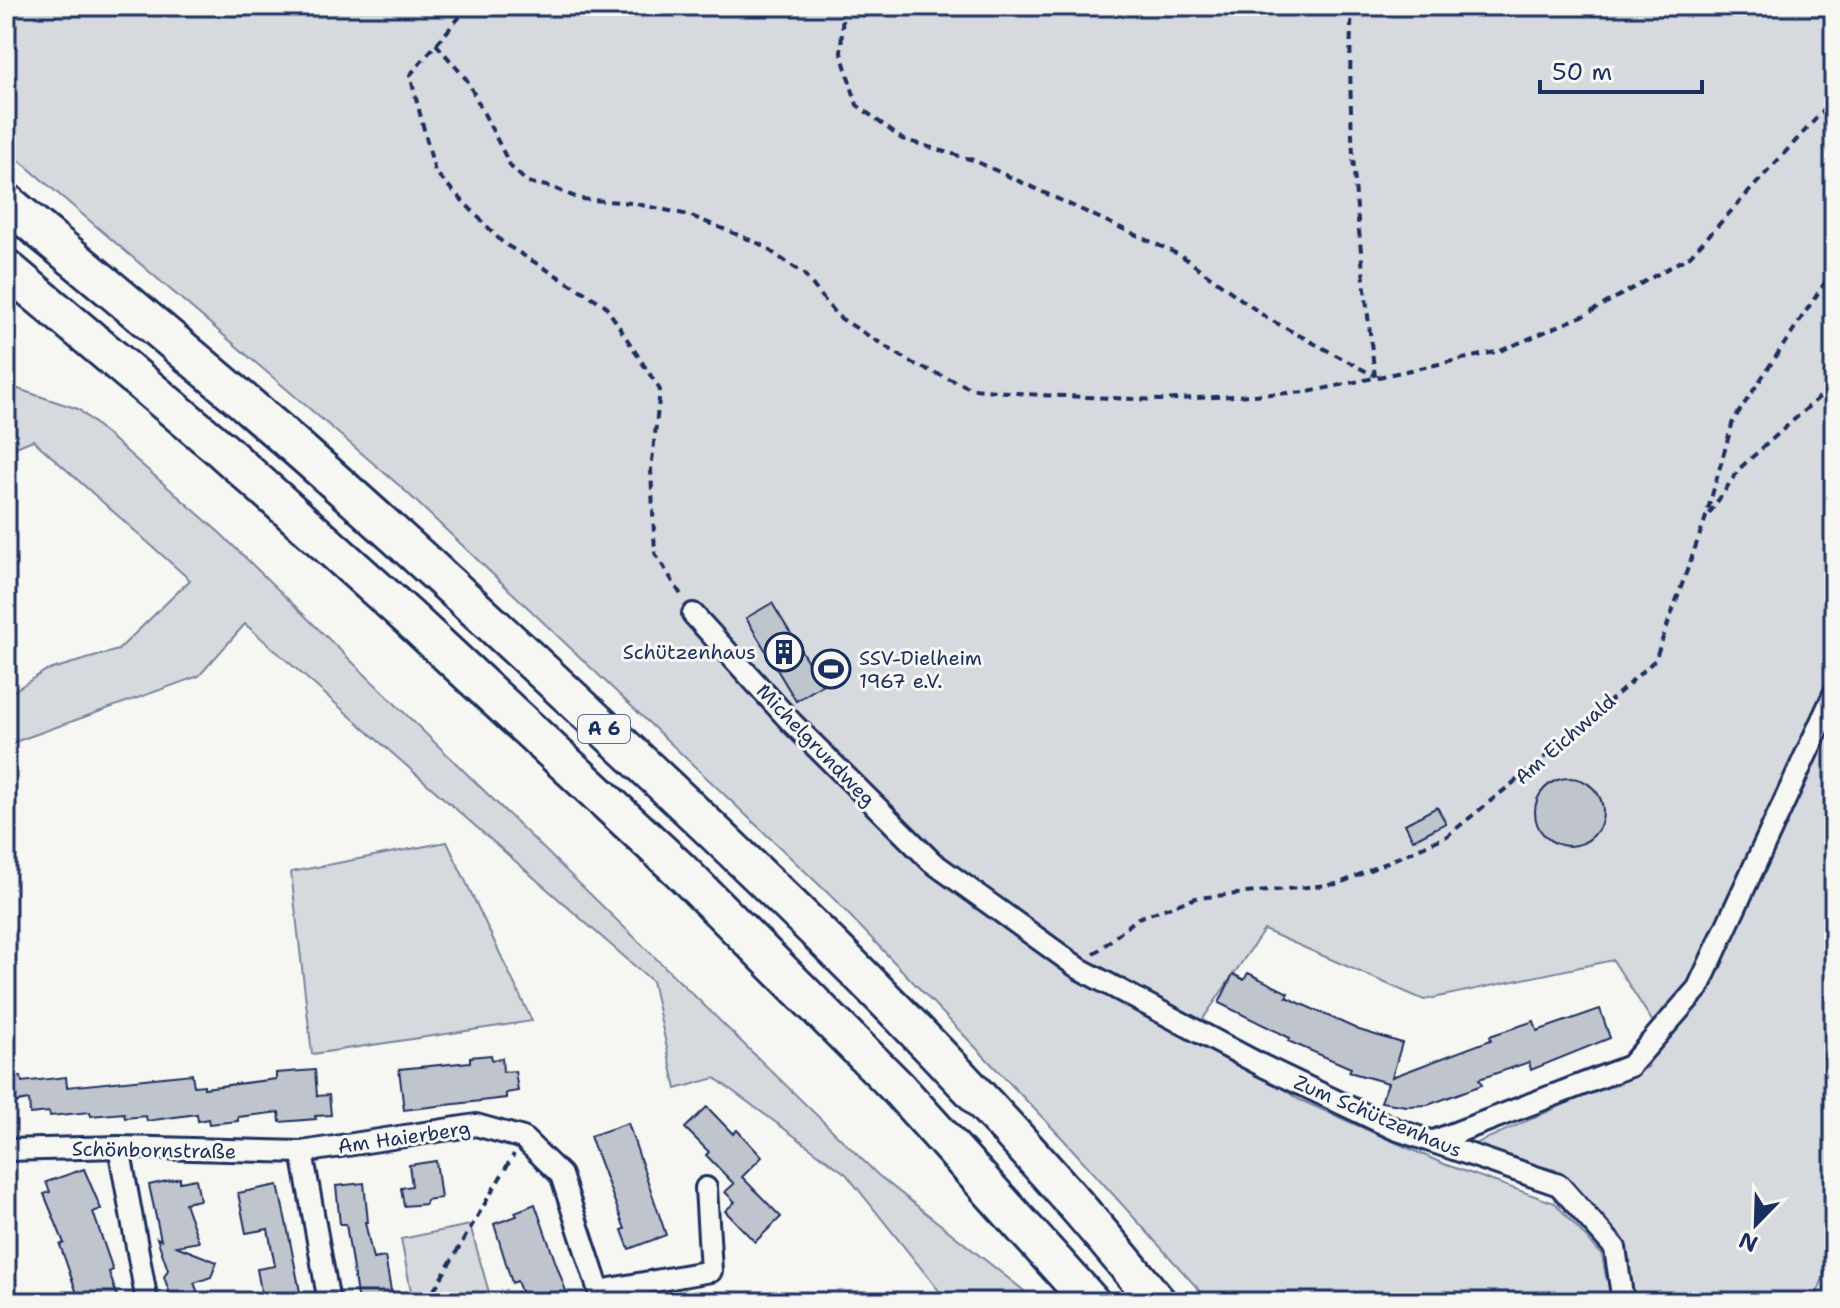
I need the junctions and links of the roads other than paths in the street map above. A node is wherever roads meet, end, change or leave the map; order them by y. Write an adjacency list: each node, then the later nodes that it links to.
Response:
1 (6, 202): 15 (highway, A 6)
2 (6, 268): 14 (highway, A 6)
3 (693, 614): 5 (street, Michelgrundweg)
4 (1834, 694): 6 (street)
5 (1080, 969): 6 (street, Zum Schützenhaus)
6 (1434, 1141): 16 (street, Zum Schützenhaus)
7 (119, 1147): 8 (street, Schönbornstraße); 9 (street, Schönbornstraße); 12 (street)
8 (6, 1150)
9 (302, 1152): 11 (street, Am Haierberg); 13 (street)
10 (706, 1188): 11 (street, Am Haierberg)
11 (600, 1296)
12 (147, 1302)
13 (329, 1302)
14 (1091, 1302)
15 (1157, 1302)
16 (1623, 1302)

